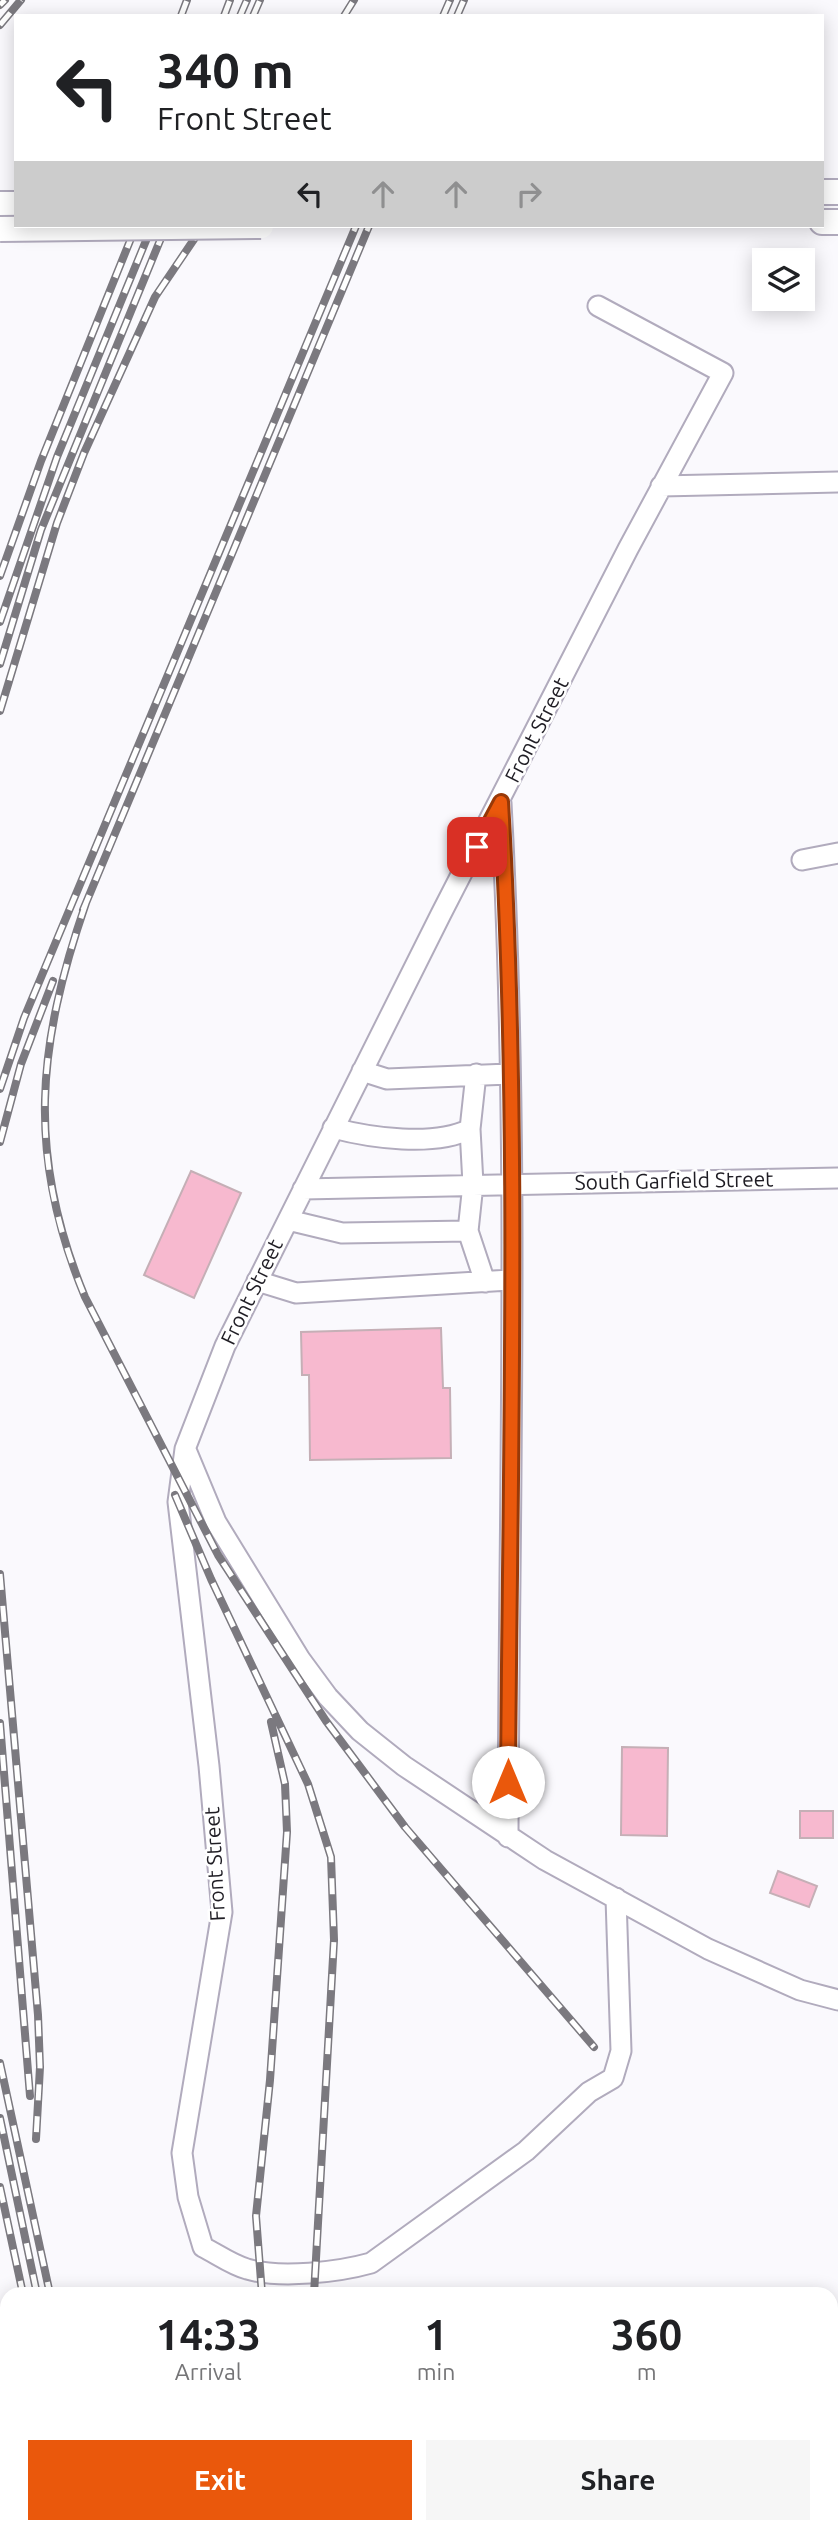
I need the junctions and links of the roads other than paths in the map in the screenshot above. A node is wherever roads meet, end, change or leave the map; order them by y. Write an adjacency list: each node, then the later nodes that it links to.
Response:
1 (87, 228): 2 (main road, bridge)
2 (0, 229)
3 (598, 306): 5 (street, Front Street)
4 (838, 482): 5 (street)
5 (662, 485): 6 (street, Front Street)
6 (501, 802): 9 (street, Front Street); 11 (street)
7 (838, 853): 8 (street)
8 (802, 860)
9 (362, 1071): 10 (street); 12 (street, Front Street)
10 (476, 1074): 11 (street); 13 (street)
11 (509, 1074): 16 (street)
12 (334, 1128): 13 (street); 17 (street, Front Street)
13 (470, 1129): 15 (street)
14 (838, 1178): 16 (street, South Garfield Street)
15 (473, 1184): 16 (street, South Garfield Street); 17 (street, South Garfield Street); 19 (street)
16 (510, 1184): 20 (street)
17 (303, 1189): 18 (street, Front Street)
18 (288, 1220): 19 (street); 21 (street, Front Street)
19 (468, 1231): 22 (street)
20 (510, 1280): 22 (street); 24 (street)
21 (257, 1281): 22 (street); 23 (street, Front Street)
22 (485, 1282)
23 (185, 1449): 24 (street); 25 (street, Front Street)
24 (508, 1838): 25 (street)
25 (617, 1898): 26 (street)
26 (838, 2000)

